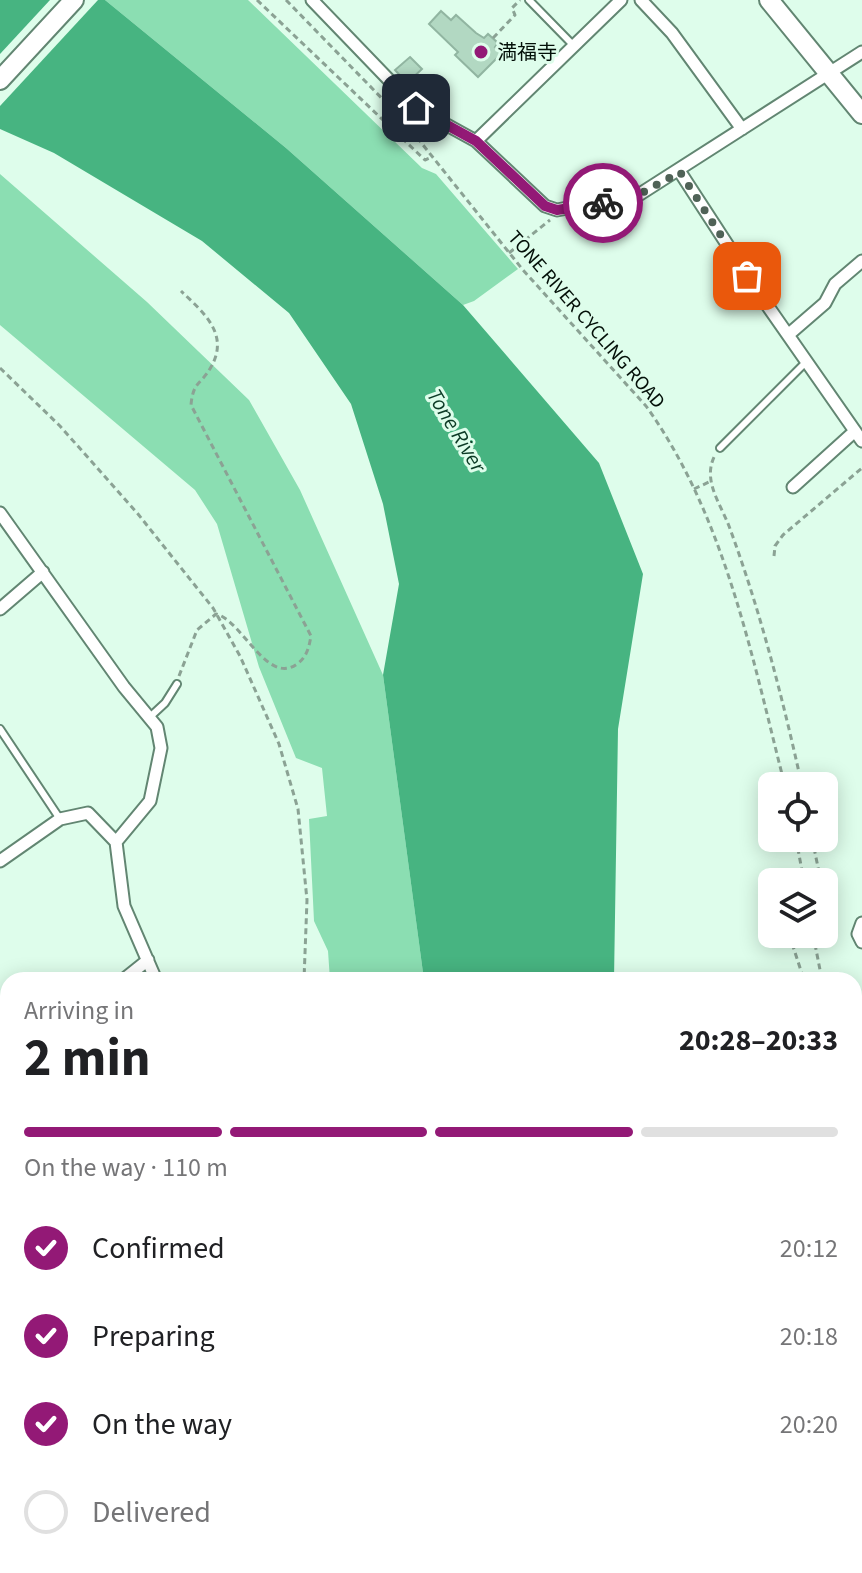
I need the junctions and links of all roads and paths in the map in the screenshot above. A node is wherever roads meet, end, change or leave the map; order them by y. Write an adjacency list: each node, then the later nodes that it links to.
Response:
1 (74, 0): 14 (main road)
2 (257, 0): 18 (path, TONE RIVER CYCLING ROAD)
3 (286, 0): 18 (path)
4 (312, 0): 17 (street)
5 (520, 0): 10 (path)
6 (529, 0): 11 (lane)
7 (621, 0): 11 (street)
8 (641, 0): 16 (street)
9 (769, 0): 13 (main road)
10 (493, 38)
11 (575, 46): 17 (street)
12 (862, 52): 13 (street)
13 (830, 73): 15 (main road); 16 (street)
14 (0, 80)
15 (862, 114)
16 (742, 129): 19 (street)
17 (476, 141): 20 (street)
18 (432, 157): 21 (path, TONE RIVER CYCLING ROAD)
19 (680, 172): 20 (street); 24 (street)
20 (557, 210): 21 (path)
21 (509, 253): 32 (path, TONE RIVER CYCLING ROAD)
22 (862, 261): 24 (street)
23 (181, 291): 37 (path)
24 (788, 335): 25 (street)
25 (806, 362): 27 (street); 28 (lane)
26 (0, 368): 37 (path)
27 (859, 436): 31 (street)
28 (720, 448): 30 (path)
29 (862, 468): 34 (path)
30 (710, 481): 32 (path); 42 (path)
31 (793, 487)
32 (694, 489): 41 (path, TONE RIVER CYCLING ROAD)
33 (0, 513): 35 (street)
34 (774, 556)
35 (43, 572): 36 (street); 39 (street)
36 (0, 609)
37 (216, 614): 38 (path); 53 (path)
38 (177, 684): 39 (lane)
39 (151, 716): 44 (street)
40 (0, 729): 43 (lane)
41 (781, 772)
42 (798, 772)
43 (60, 819): 44 (street); 45 (street)
44 (116, 842): 50 (street)
45 (0, 861)
46 (862, 923): 47 (street)
47 (862, 942)
48 (794, 948): 54 (path)
49 (816, 948): 55 (path)
50 (148, 960): 51 (street); 52 (street)
51 (133, 972)
52 (153, 972)
53 (304, 972)
54 (801, 972)
55 (820, 972)

